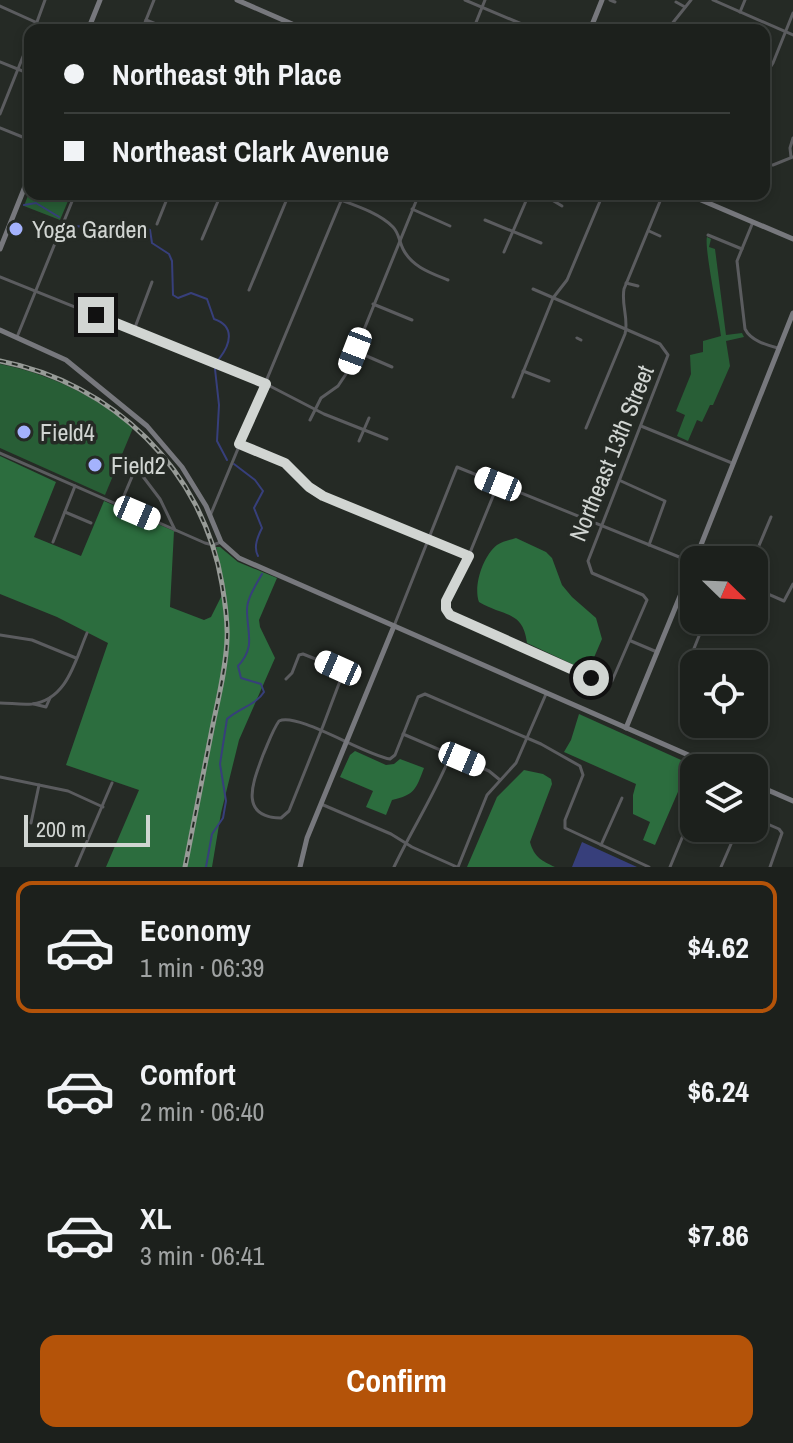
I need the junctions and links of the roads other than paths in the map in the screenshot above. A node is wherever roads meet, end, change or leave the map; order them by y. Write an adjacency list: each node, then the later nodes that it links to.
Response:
1 (45, 0): 18 (street)
2 (100, 0): 19 (main road)
3 (154, 0): 17 (street)
4 (237, 0): 22 (main road)
5 (465, 0): 13 (street)
6 (485, 0): 13 (street)
7 (602, 0): 25 (main road)
8 (691, 0): 14 (street)
9 (713, 0): 15 (street)
10 (745, 0): 15 (street)
11 (676, 2): 14 (street)
12 (0, 6): 18 (street)
13 (482, 7): 23 (street); 24 (street)
14 (685, 7): 26 (street)
15 (740, 12): 27 (street)
16 (793, 13): 29 (street)
17 (146, 20): 20 (street); 21 (street)
18 (36, 23)
19 (90, 24)
20 (144, 24)
21 (156, 24)
22 (291, 24)
23 (475, 24)
24 (522, 24)
25 (592, 24)
26 (672, 24)
27 (767, 24)
28 (770, 25): 29 (street)
29 (785, 32): 30 (street); 33 (street)
30 (793, 35)
31 (24, 54): 34 (street)
32 (0, 62): 34 (street)
33 (770, 68)
34 (18, 69): 35 (street); 36 (street)
35 (24, 72)
36 (0, 114)
37 (0, 128): 38 (street)
38 (24, 138)
39 (793, 138): 40 (street)
40 (792, 157): 41 (street)
41 (770, 165)
42 (24, 189): 68 (main road)
43 (73, 200): 78 (street)
44 (167, 200): 58 (street)
45 (218, 200): 64 (street)
46 (286, 200): 77 (street)
47 (416, 200): 55 (street)
48 (526, 200): 60 (street)
49 (552, 200): 54 (street)
50 (600, 200): 79 (street)
51 (661, 200): 61 (street)
52 (701, 200): 57 (main road)
53 (341, 201): 66 (street); 92 (street)
54 (562, 206)
55 (412, 209): 59 (street); 66 (street)
56 (485, 220): 60 (street)
57 (753, 222): 65 (main road); 69 (street)
58 (157, 224)
59 (450, 226)
60 (513, 231): 67 (street); 70 (street)
61 (648, 231): 63 (street); 74 (street)
62 (708, 235): 69 (street)
63 (660, 236)
64 (202, 239)
65 (793, 239)
66 (400, 240): 72 (street); 80 (street)
67 (541, 243)
68 (0, 249)
69 (742, 249): 87 (street)
70 (504, 252)
71 (0, 277): 78 (street)
72 (448, 280)
73 (152, 282): 85 (street)
74 (626, 283): 75 (street); 83 (street)
75 (638, 286)
76 (533, 289): 79 (street)
77 (249, 290)
78 (36, 291): 85 (street); 86 (street)
79 (553, 298): 83 (street); 90 (street)
80 (373, 304): 82 (street); 88 (street)
81 (793, 313): 87 (main road)
82 (412, 320)
83 (626, 329): 97 (street, Northeast 13th Street); 98 (street)
84 (0, 330): 86 (main road)
85 (134, 330): 92 (street)
86 (17, 337): 112 (main road)
87 (776, 347): 105 (main road)
88 (355, 351): 89 (street); 94 (street)
89 (392, 367)
90 (523, 371): 91 (street); 93 (street)
91 (549, 381)
92 (266, 384): 94 (street); 102 (street)
93 (513, 397)
94 (315, 409): 96 (street); 99 (street)
95 (369, 418): 99 (street)
96 (310, 420)
97 (641, 426): 105 (street); 107 (street, Northeast 13th Street)
98 (586, 428)
99 (364, 429): 100 (street); 101 (street)
100 (387, 439)
101 (359, 441)
102 (239, 444): 112 (street); 117 (street)
103 (0, 453): 109 (street)
104 (135, 462): 106 (street)
105 (730, 462): 121 (main road)
106 (137, 470): 110 (street); 116 (street)
107 (620, 481): 115 (street, Northeast 13th Street); 120 (street)
108 (498, 484): 115 (street); 117 (street); 123 (street)
109 (75, 486): 110 (street); 111 (street)
110 (120, 505): 116 (street)
111 (65, 512): 114 (street); 118 (street)
112 (210, 516): 119 (main road)
113 (771, 517): 122 (street)
114 (91, 523)
115 (602, 525): 120 (street); 131 (street, Northeast 13th Street)
116 (175, 530): 119 (street)
117 (428, 539): 123 (street); 128 (street)
118 (53, 542)
119 (221, 542): 128 (main road)
120 (649, 545): 124 (street)
121 (700, 546)
122 (759, 546)
123 (469, 556): 131 (street)
124 (680, 557)
125 (793, 584): 126 (street)
126 (768, 594)
127 (680, 596): 132 (main road)
128 (394, 626): 135 (main road); 141 (main road)
129 (87, 633): 133 (street)
130 (0, 635): 133 (street)
131 (631, 641): 132 (street)
132 (657, 652): 137 (main road)
133 (77, 658): 136 (street)
134 (286, 679): 138 (street)
135 (546, 693): 137 (main road); 140 (street)
136 (0, 703)
137 (626, 728): 143 (main road)
138 (321, 731): 138 (street); 141 (street)
139 (403, 734): 140 (street); 141 (street); 142 (street)
140 (526, 737): 145 (street); 158 (street)
141 (346, 743): 151 (main road)
142 (451, 754): 145 (street); 157 (street)
143 (685, 754)
144 (0, 777): 147 (street)
145 (500, 780): 162 (street)
146 (112, 783): 152 (street)
147 (39, 785): 152 (street); 153 (street)
148 (768, 790): 150 (main road)
149 (622, 798): 158 (street)
150 (793, 801)
151 (321, 804): 157 (street); 160 (main road)
152 (103, 807): 159 (street)
153 (31, 823)
154 (768, 824): 166 (street)
155 (680, 842): 164 (street)
156 (732, 842): 165 (street)
157 (406, 843): 161 (street); 162 (street)
158 (601, 845): 163 (street)
159 (76, 867)
160 (300, 867)
161 (394, 867)
162 (457, 867)
163 (649, 867)
164 (670, 867)
165 (721, 867)
166 (770, 867)

